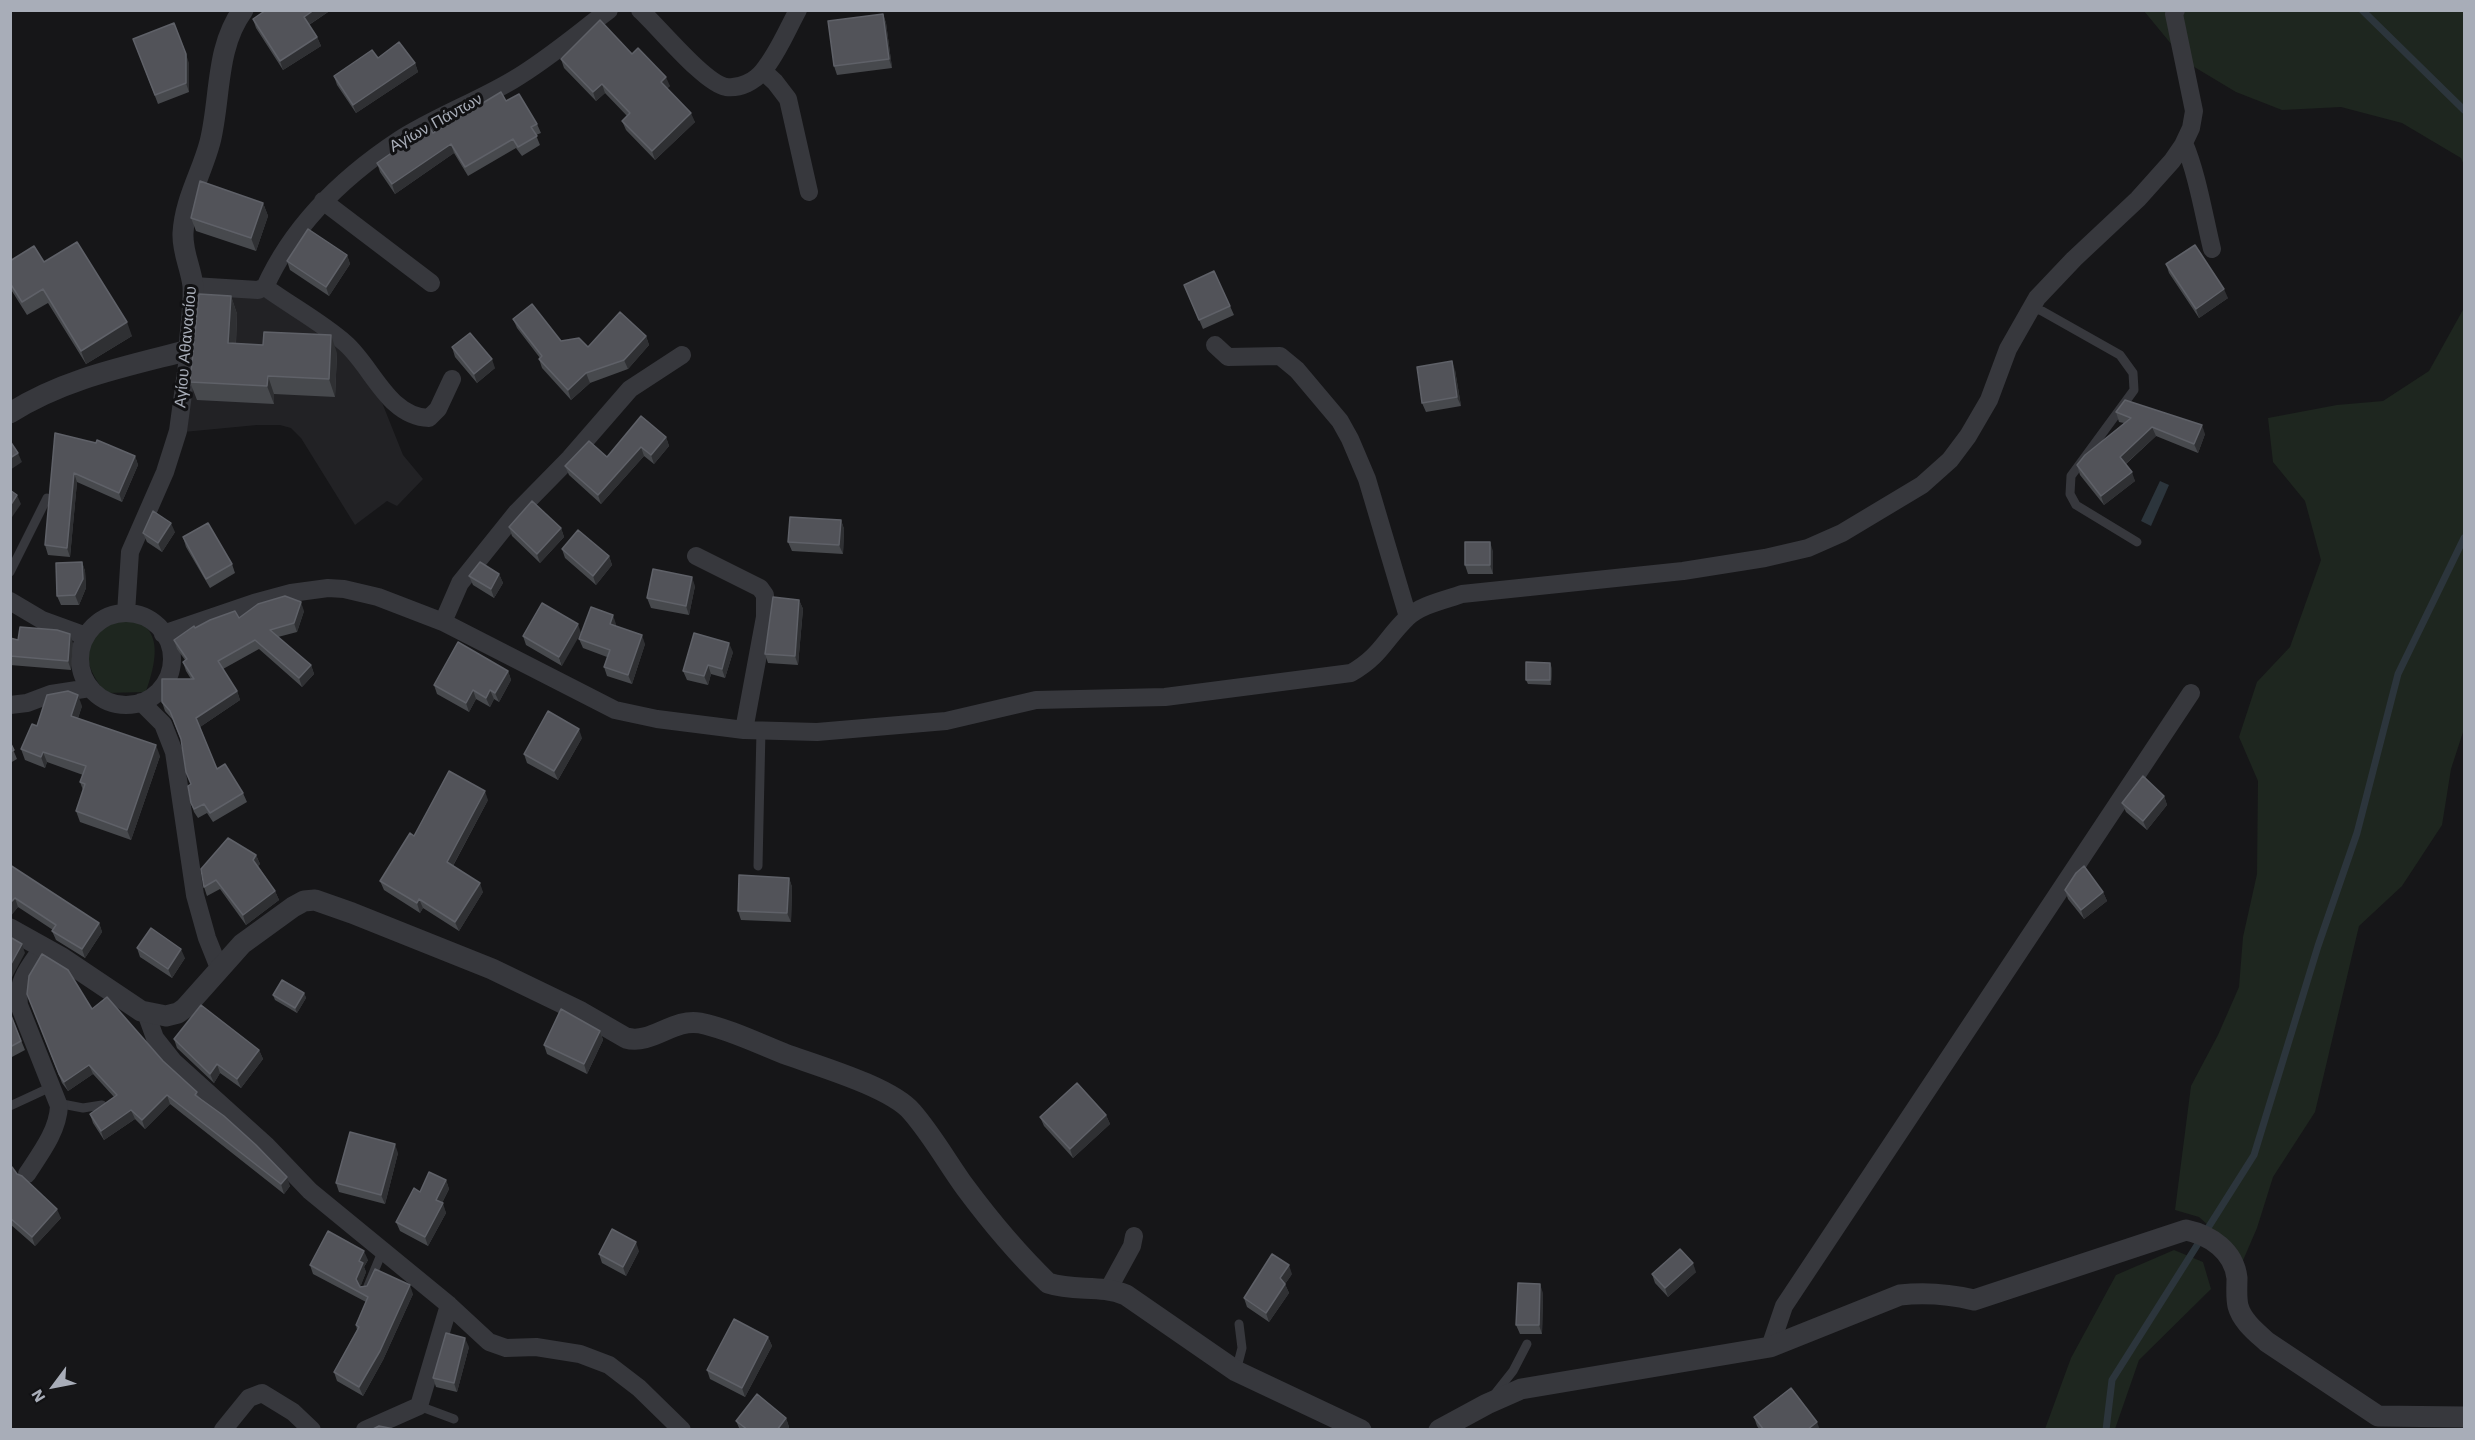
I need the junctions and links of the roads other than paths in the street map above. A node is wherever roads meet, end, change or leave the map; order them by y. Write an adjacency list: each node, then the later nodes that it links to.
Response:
1 (243, 10): 12 (street, Αγίου Αθανασίου)
2 (609, 10): 9 (street, Αγίων Πάντων)
3 (640, 10): 6 (street)
4 (798, 10): 6 (street)
5 (2176, 10): 7 (street)
6 (763, 71): 8 (street)
7 (2184, 143): 10 (street); 14 (street)
8 (810, 192)
9 (323, 201): 11 (street); 13 (street, Αγίων Πάντων)
10 (2212, 249)
11 (431, 283)
12 (193, 286): 13 (street); 16 (street, Αγίου Αθανασίου)
13 (265, 287): 18 (street)
14 (2032, 308): 21 (lane); 26 (street)
15 (1215, 345): 26 (street)
16 (189, 350): 19 (street); 25 (street, Αγίου Αθανασίου)
17 (682, 355): 27 (street)
18 (452, 379)
19 (10, 413)
20 (47, 498): 23 (lane)
21 (2137, 542)
22 (696, 556): 34 (street)
23 (10, 572)
24 (10, 601): 29 (street)
25 (126, 613): 28 (street); 29 (street)
26 (1408, 617): 34 (street)
27 (443, 622): 28 (street); 34 (street)
28 (164, 634): 32 (street)
29 (86, 636): 30 (street)
30 (90, 688): 32 (street); 33 (street)
31 (2191, 693): 52 (street)
32 (141, 702): 38 (street)
33 (10, 705)
34 (752, 730): 35 (lane)
35 (758, 866)
36 (10, 929): 37 (street)
37 (43, 947): 39 (street); 40 (street)
38 (219, 968): 40 (street); 47 (street)
39 (17, 980): 41 (street)
40 (146, 1013): 46 (street)
41 (54, 1095): 42 (lane); 43 (lane); 44 (street)
42 (102, 1105)
43 (10, 1106)
44 (27, 1174)
45 (1134, 1236): 47 (street)
46 (382, 1252): 48 (lane); 49 (street)
47 (1110, 1288): 53 (street)
48 (366, 1290)
49 (449, 1305): 55 (street); 62 (street)
50 (1239, 1324): 53 (lane)
51 (1527, 1344): 54 (lane)
52 (1770, 1347): 54 (street); 58 (street)
53 (1236, 1371): 63 (street)
54 (1487, 1404): 64 (street)
55 (419, 1406): 57 (lane); 61 (street)
56 (2464, 1417): 58 (street)
57 (454, 1419)
58 (2376, 1423)
59 (223, 1430): 60 (street)
60 (312, 1430)
61 (365, 1430)
62 (682, 1430)
63 (1361, 1430)
64 (1439, 1430)

